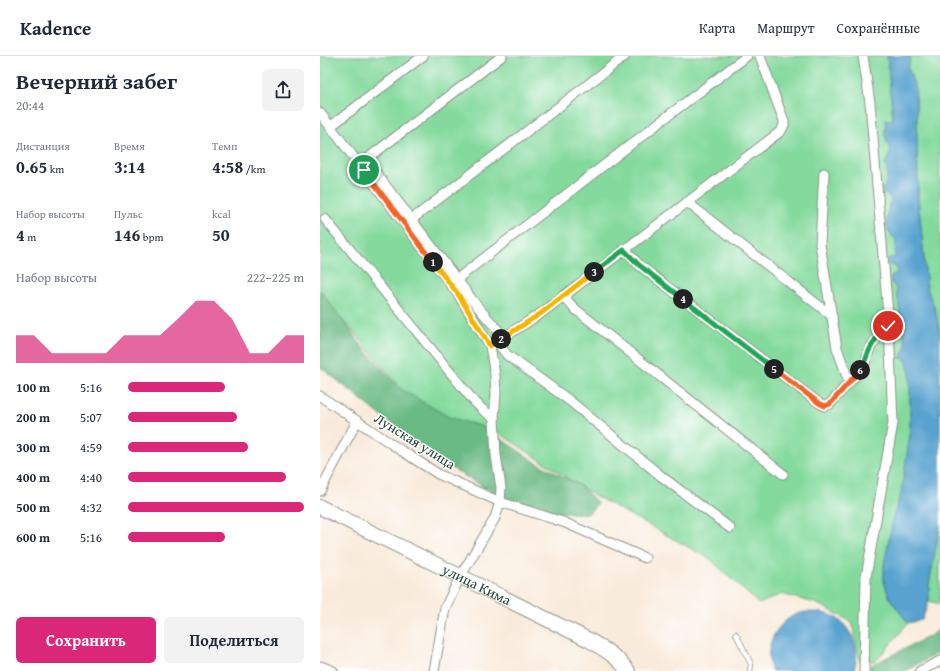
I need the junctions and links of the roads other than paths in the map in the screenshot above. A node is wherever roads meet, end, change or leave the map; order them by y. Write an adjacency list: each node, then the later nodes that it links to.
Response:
1 (423, 56): 8 (street)
2 (502, 56): 12 (street)
3 (625, 56): 12 (street)
4 (748, 56): 14 (street)
5 (760, 56): 10 (street)
6 (863, 56): 17 (street)
7 (320, 113): 8 (street)
8 (331, 126): 18 (street)
9 (824, 173): 16 (street)
10 (687, 202): 13 (street); 16 (street)
11 (325, 219): 21 (street)
12 (411, 220): 14 (street)
13 (624, 250): 15 (street); 19 (street)
14 (457, 279): 18 (street)
15 (563, 296): 18 (street); 23 (street)
16 (832, 316): 19 (street)
17 (888, 326): 19 (street); 37 (street)
18 (497, 342): 21 (street); 27 (street)
19 (850, 382)
20 (320, 396): 22 (street, Лунская улица)
21 (494, 418): 25 (street)
22 (357, 421): 24 (street); 25 (street, Лунская улица)
23 (783, 474)
24 (320, 491)
25 (500, 502): 28 (street, Лунская улица); 29 (street)
26 (320, 507): 29 (main road, улица Кима)
27 (730, 528)
28 (645, 558)
29 (460, 577): 34 (street); 35 (main road, улица Кима)
30 (736, 634): 36 (lane)
31 (940, 661): 38 (street)
32 (320, 666): 33 (street)
33 (333, 671)
34 (434, 671)
35 (628, 671)
36 (750, 671)
37 (864, 671)
38 (920, 671)

